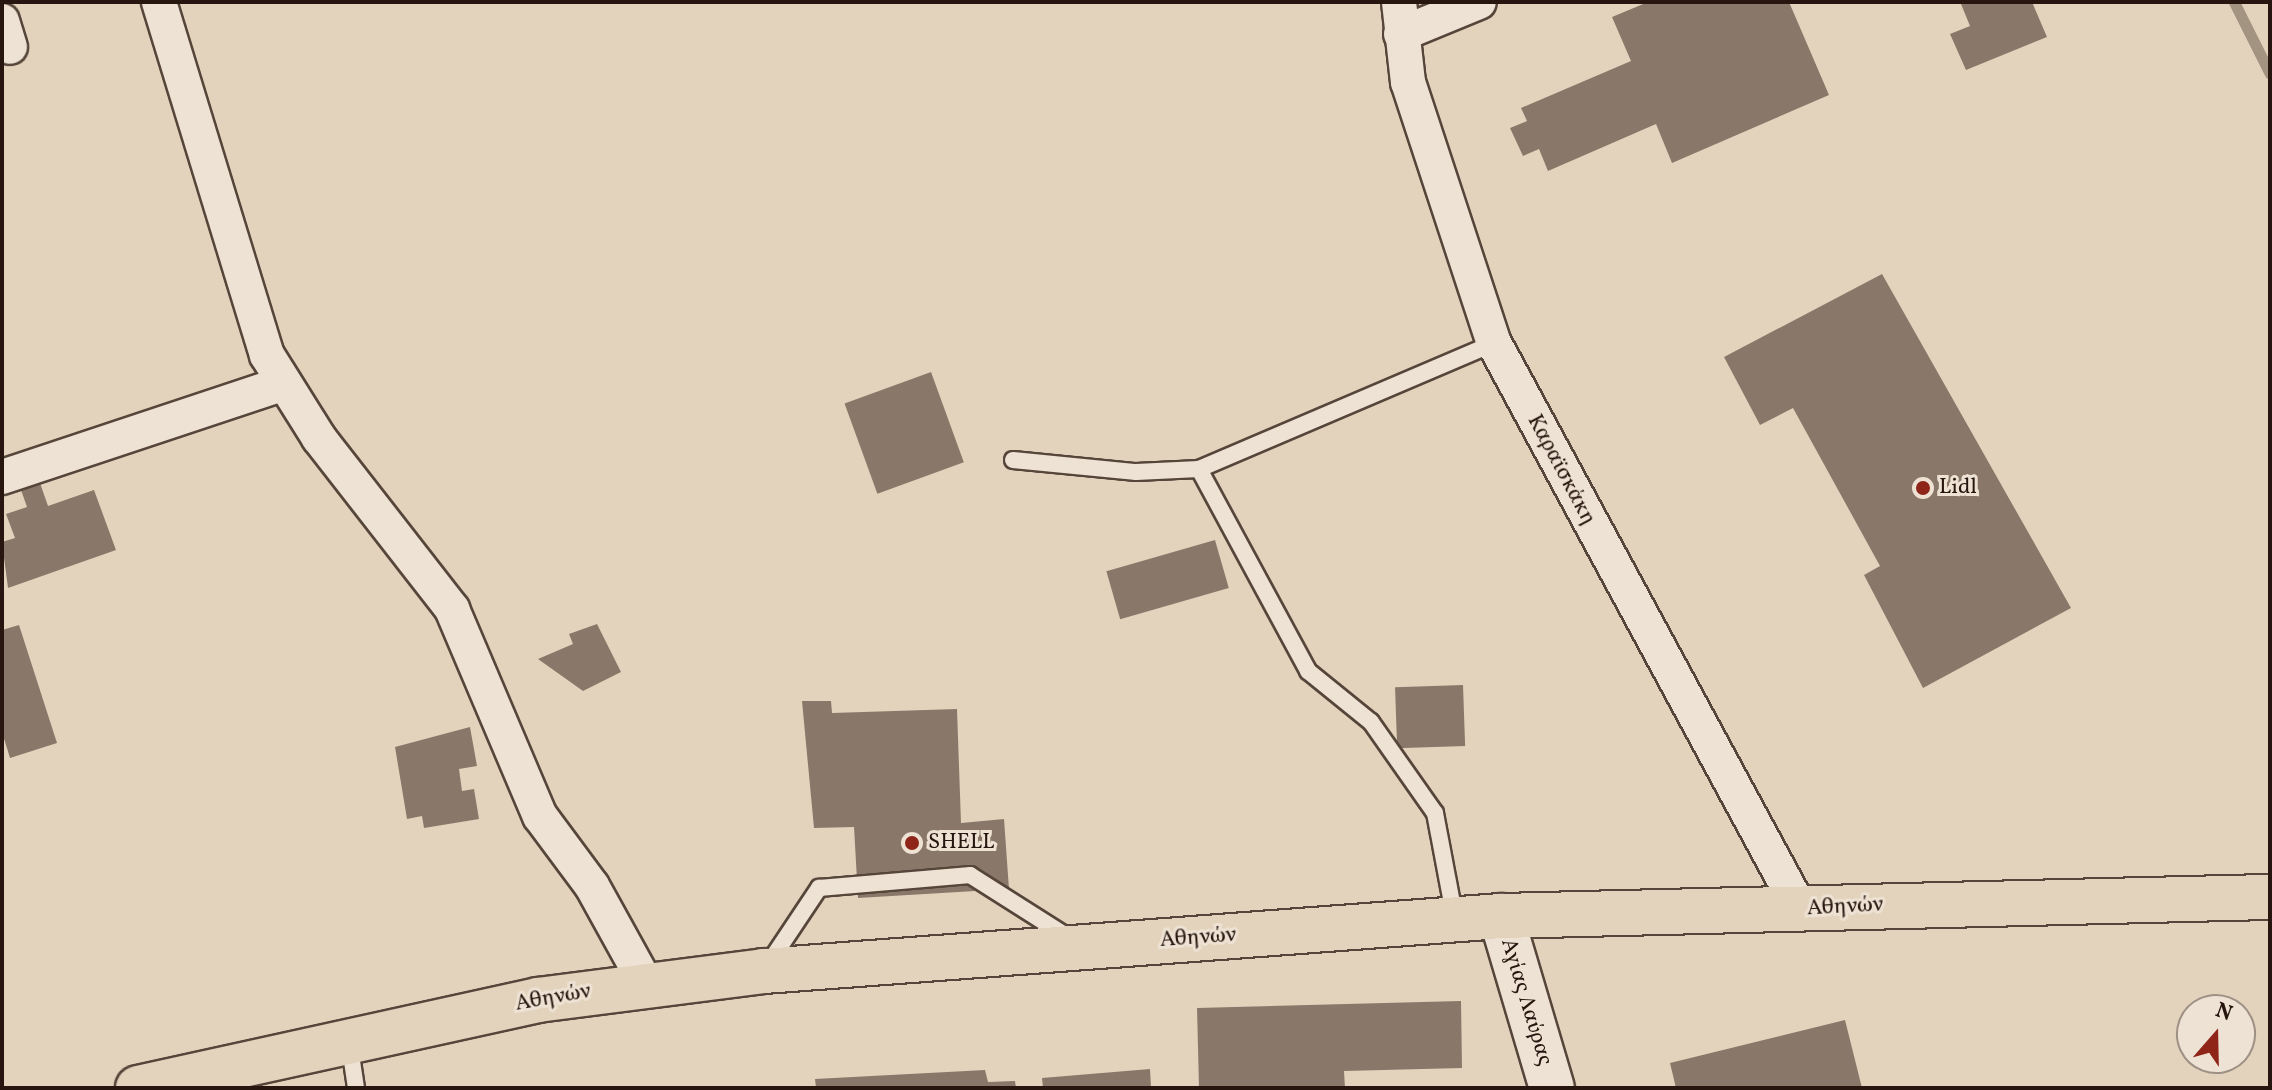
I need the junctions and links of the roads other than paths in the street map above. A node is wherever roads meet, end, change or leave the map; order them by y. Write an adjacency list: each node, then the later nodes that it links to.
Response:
1 (159, 2): 5 (street)
2 (1479, 2): 3 (street)
3 (1400, 18): 4 (street, Καραϊσκάκη)
4 (1494, 343): 7 (lane); 10 (street, Καραϊσκάκη)
5 (282, 384): 8 (street); 15 (street)
6 (1013, 460): 7 (lane)
7 (1199, 469): 12 (lane)
8 (2, 477)
9 (2270, 897): 10 (main road, Αθηνών)
10 (1800, 909): 11 (main road, Αθηνών)
11 (1501, 916): 12 (main road, Αθηνών); 19 (street, Αγίας Λαύρας)
12 (1455, 920): 13 (main road, Αθηνών)
13 (1083, 947): 14 (main road, Αθηνών); 14 (lane)
14 (764, 971): 15 (main road, Αθηνών)
15 (645, 982): 16 (main road, Αθηνών)
16 (349, 1040): 17 (main road, Αθηνών); 18 (lane)
17 (138, 1088)
18 (356, 1088)
19 (1552, 1088)

